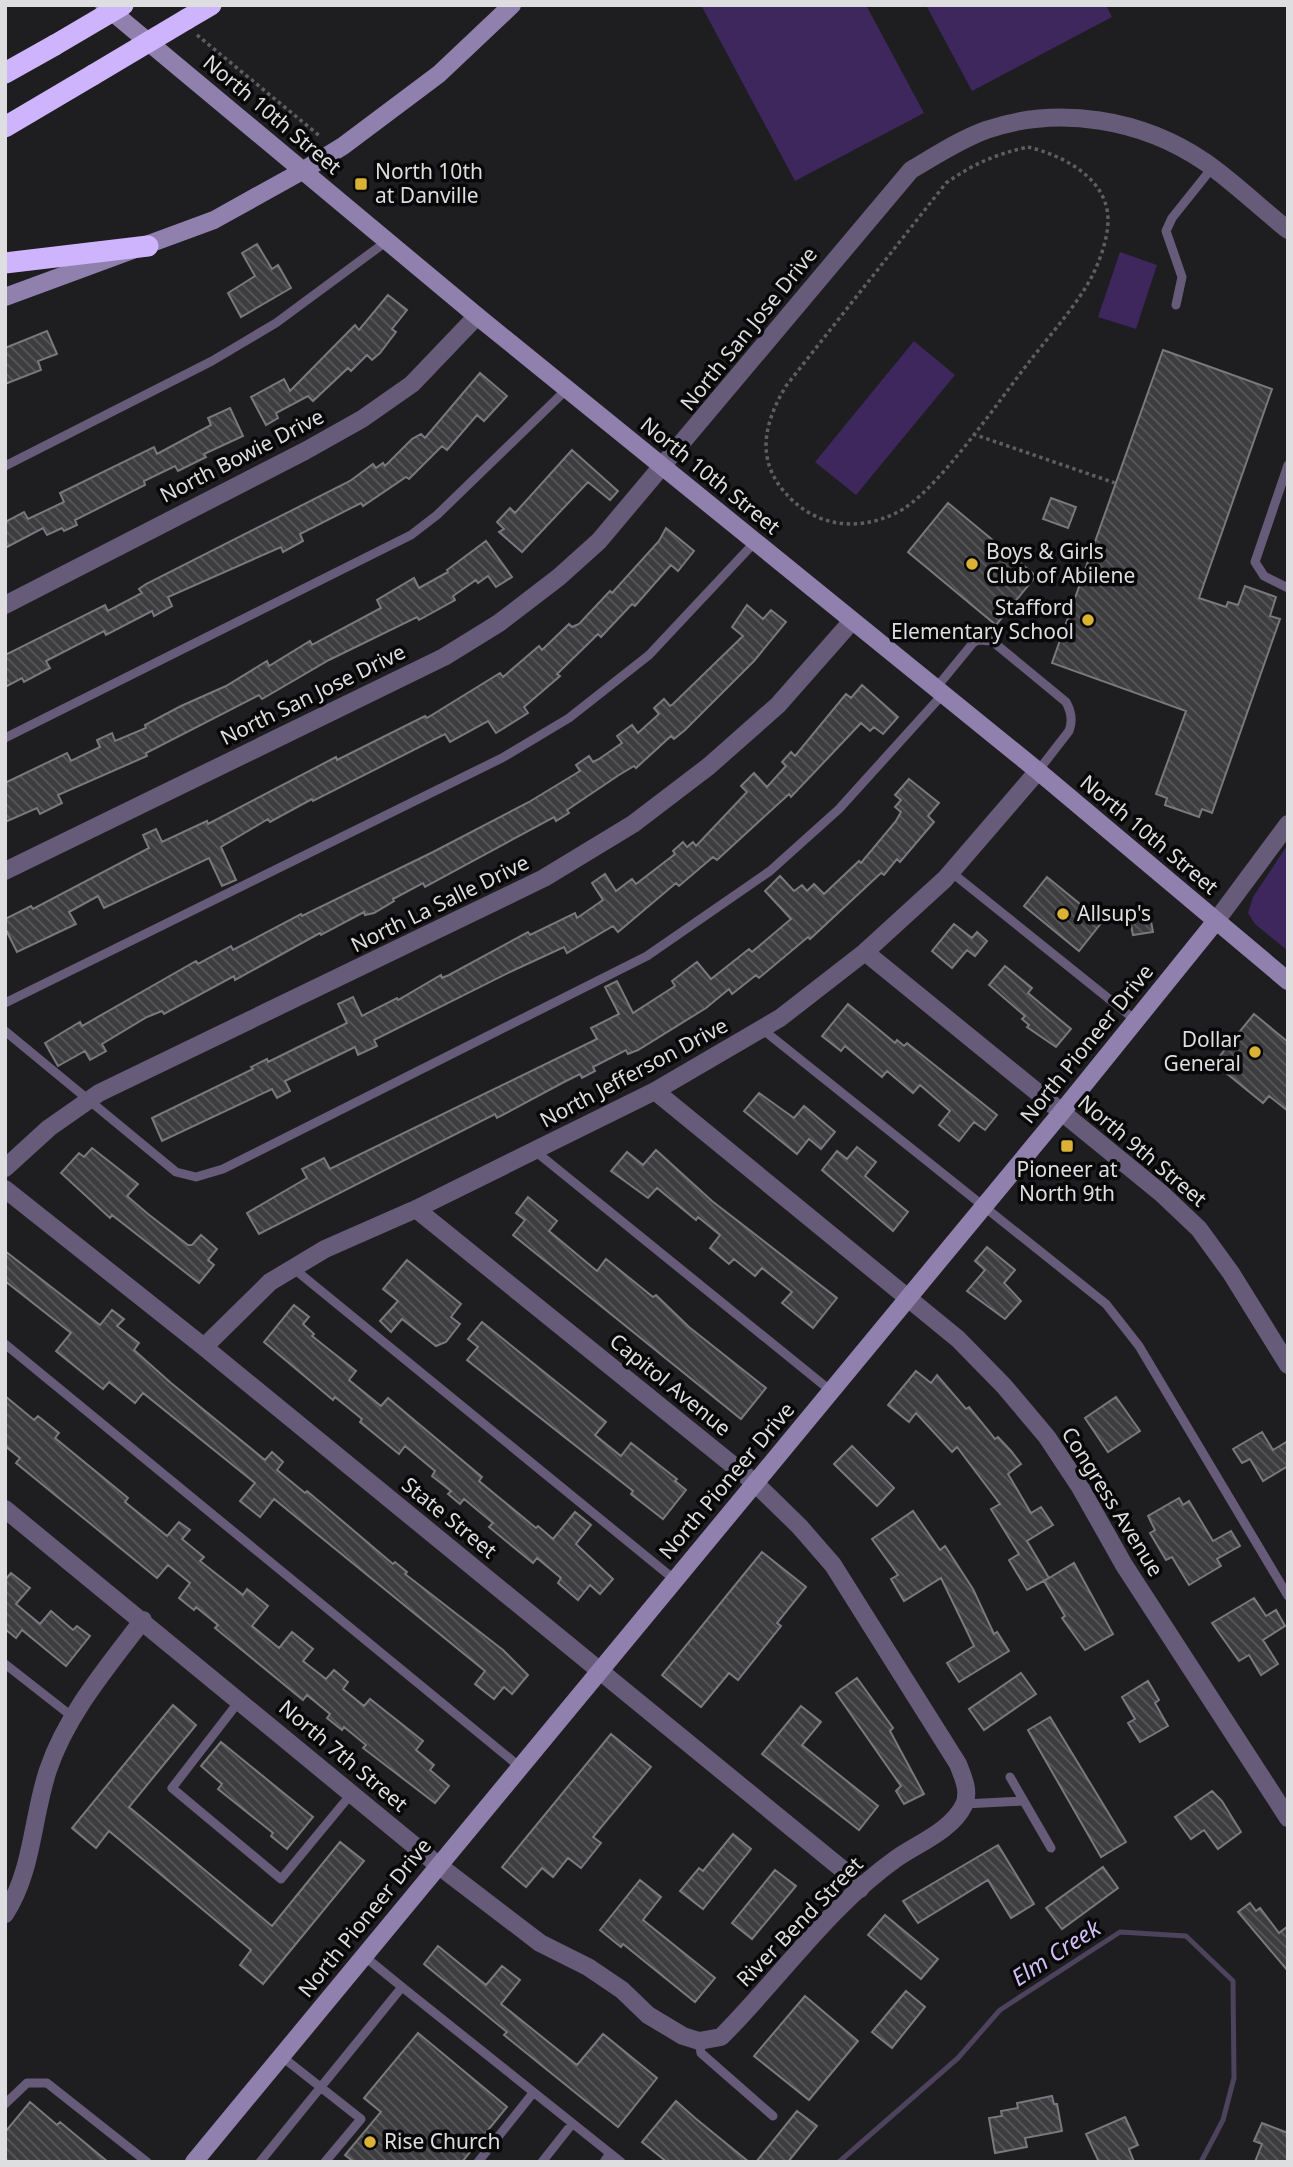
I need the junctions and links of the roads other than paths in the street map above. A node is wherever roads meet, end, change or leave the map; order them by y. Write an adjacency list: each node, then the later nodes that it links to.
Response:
1 (104, 5): 8 (main road, North 10th Street)
2 (123, 5): 5 (highway, bridge)
3 (211, 5): 6 (highway, bridge)
4 (512, 5): 8 (main road)
5 (5, 74)
6 (5, 127)
7 (1212, 168): 9 (street, North San Jose Drive); 14 (lane); 19 (street, North San Jose Drive)
8 (304, 170): 10 (main road, North 10th Street); 11 (main road)
9 (1288, 230)
10 (387, 240): 15 (main road, North 10th Street); 18 (lane)
11 (148, 246): 12 (highway); 13 (main road)
12 (5, 263)
13 (5, 297)
14 (1176, 305)
15 (477, 316): 16 (main road, North 10th Street); 22 (street, North Bowie Drive)
16 (567, 389): 19 (main road, North 10th Street); 25 (lane)
17 (1288, 465): 21 (lane)
18 (5, 466)
19 (664, 468): 20 (main road, North 10th Street); 28 (street, North San Jose Drive)
20 (755, 542): 23 (main road, North 10th Street); 33 (lane)
21 (1288, 588)
22 (5, 605)
23 (852, 621): 24 (main road, North 10th Street); 38 (street, North La Salle Drive)
24 (939, 691): 26 (main road, North 10th Street); 26 (lane); 38 (lane)
25 (5, 738)
26 (1038, 771): 29 (street, North Jefferson Drive); 30 (main road, North 10th Street)
27 (1288, 824): 30 (street, North Pioneer Drive)
28 (5, 871)
29 (951, 872): 31 (street, North Jefferson Drive); 34 (lane)
30 (1216, 921): 32 (main road, North 10th Street); 34 (main road, North Pioneer Drive)
31 (865, 953): 35 (street, North Jefferson Drive); 39 (street, North 9th Street)
32 (1288, 981)
33 (5, 1003)
34 (1135, 1019): 39 (main road, North Pioneer Drive)
35 (762, 1029): 37 (street, North Jefferson Drive); 43 (lane)
36 (5, 1031): 38 (lane)
37 (655, 1091): 40 (street, North Jefferson Drive); 46 (street, Congress Avenue)
38 (91, 1099): 41 (street, North La Salle Drive)
39 (1061, 1113): 43 (main road, North Pioneer Drive); 49 (street, North 9th Street)
40 (535, 1151): 44 (street, North Jefferson Drive); 50 (lane)
41 (5, 1168)
42 (5, 1189): 48 (street, State Street)
43 (984, 1206): 46 (main road, North Pioneer Drive); 54 (lane)
44 (416, 1209): 45 (street, North Jefferson Drive); 51 (street, Capitol Avenue)
45 (293, 1268): 48 (street, North Jefferson Drive); 53 (lane)
46 (909, 1297): 50 (main road, North Pioneer Drive); 65 (street, Congress Avenue)
47 (5, 1343): 60 (lane)
48 (204, 1346): 57 (street, State Street)
49 (1288, 1365)
50 (831, 1391): 51 (main road, North Pioneer Drive)
51 (755, 1483): 53 (main road, North Pioneer Drive); 64 (street, Capitol Avenue)
52 (5, 1509): 55 (street, North 7th Street)
53 (675, 1580): 57 (main road, North Pioneer Drive)
54 (1288, 1596)
55 (143, 1620): 58 (street, North 7th Street); 59 (street)
56 (5, 1664): 59 (lane)
57 (599, 1671): 60 (main road, North Pioneer Drive); 68 (street, State Street)
58 (240, 1700): 62 (street, North 7th Street); 62 (lane)
59 (74, 1718): 69 (street)
60 (520, 1767): 67 (main road, North Pioneer Drive)
61 (1010, 1777): 63 (lane)
62 (352, 1793): 67 (street, North 7th Street)
63 (1022, 1801): 64 (lane); 66 (lane)
64 (964, 1804): 68 (street, River Bend Street)
65 (1288, 1818)
66 (1051, 1848)
67 (438, 1865): 70 (main road, North Pioneer Drive); 72 (street, North 7th Street)
68 (860, 1889): 72 (street, River Bend Street)
69 (5, 1914)
70 (364, 1956): 71 (lane); 73 (main road, North Pioneer Drive)
71 (401, 1987): 74 (lane); 75 (lane)
72 (699, 2041): 77 (lane)
73 (281, 2056): 74 (lane); 80 (main road, North Pioneer Drive)
74 (322, 2087): 82 (lane); 83 (lane)
75 (533, 2093): 78 (lane); 84 (lane)
76 (5, 2104): 81 (lane)
77 (774, 2116)
78 (572, 2124): 79 (lane); 85 (lane)
79 (610, 2153): 86 (lane); 87 (lane)
80 (196, 2161)
81 (147, 2162)
82 (260, 2162)
83 (325, 2162)
84 (478, 2162)
85 (542, 2162)
86 (604, 2162)
87 (621, 2162)

